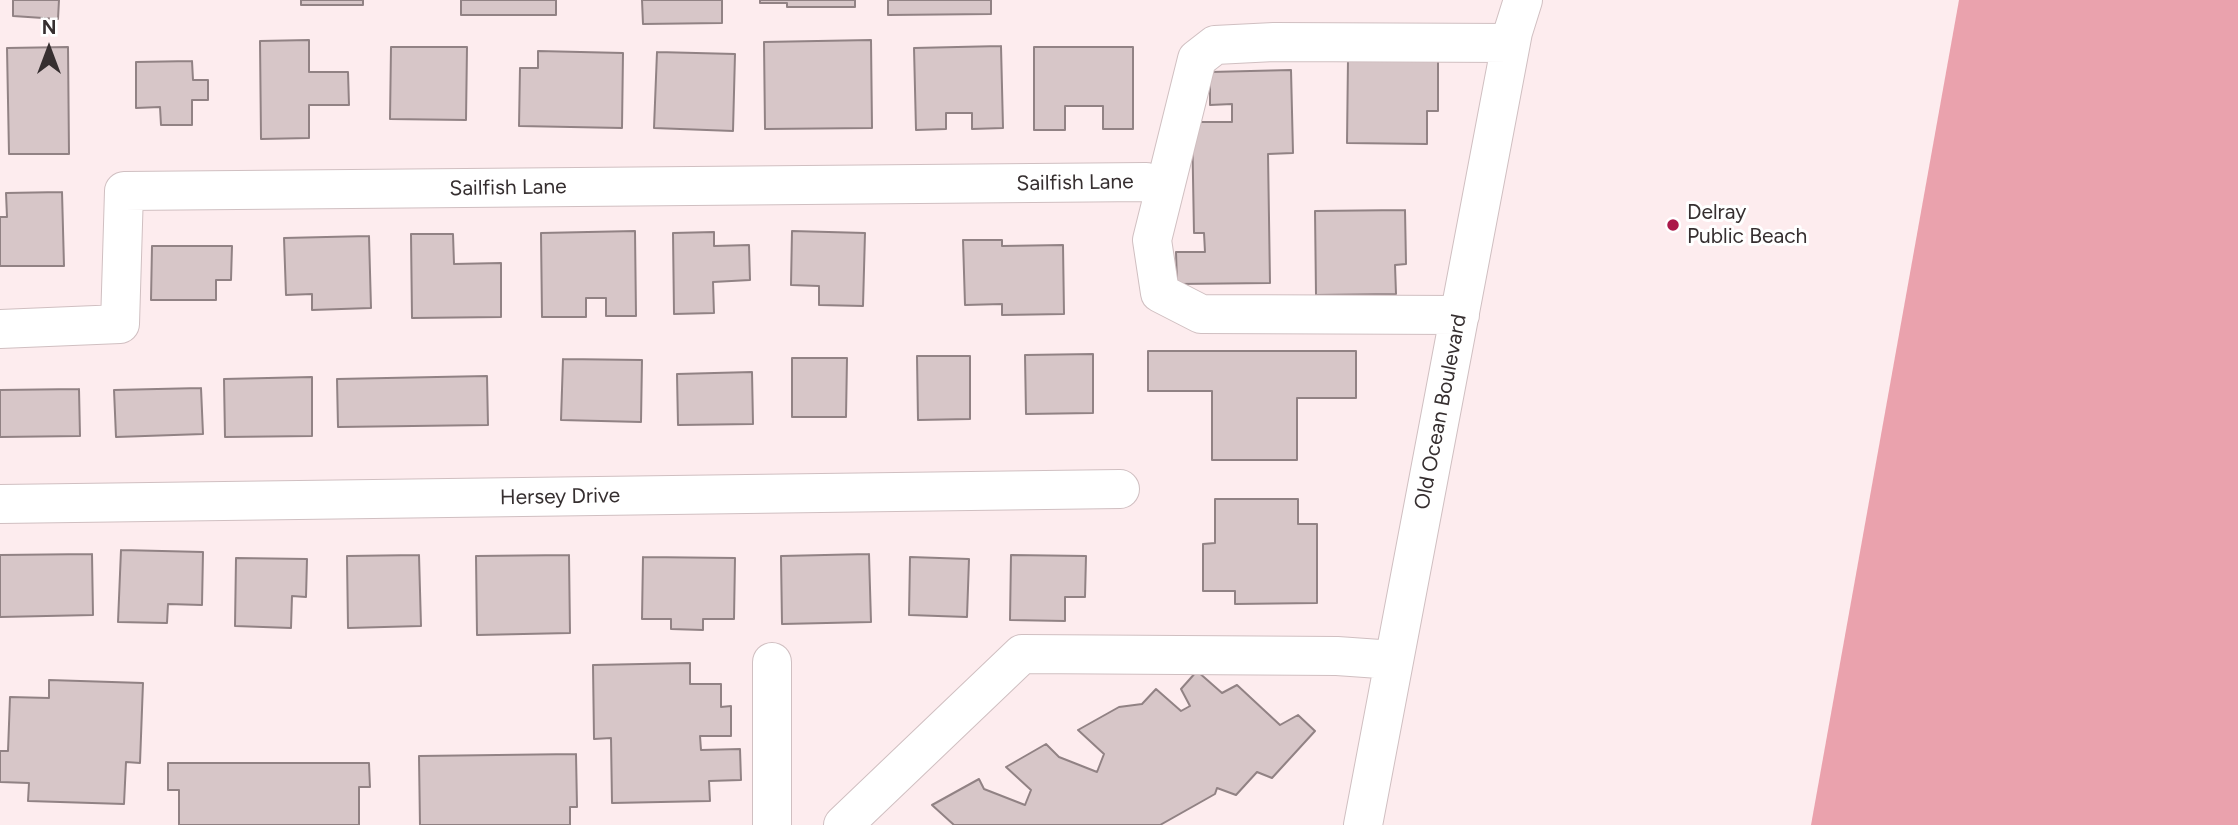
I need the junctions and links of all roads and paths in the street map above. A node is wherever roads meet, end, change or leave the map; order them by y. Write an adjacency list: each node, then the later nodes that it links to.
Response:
1 (1522, 0): 2 (street, Old Ocean Boulevard)
2 (1511, 43): 4 (street, Old Ocean Boulevard); 4 (street)
3 (1146, 182): 5 (street, Sailfish Lane)
4 (1460, 315): 8 (street, Old Ocean Boulevard)
5 (0, 329)
6 (1119, 489): 7 (street, Hersey Drive)
7 (0, 504)
8 (1394, 660): 10 (street); 12 (street, Old Ocean Boulevard)
9 (772, 662): 11 (street)
10 (857, 820)
11 (772, 825)
12 (1363, 825)

